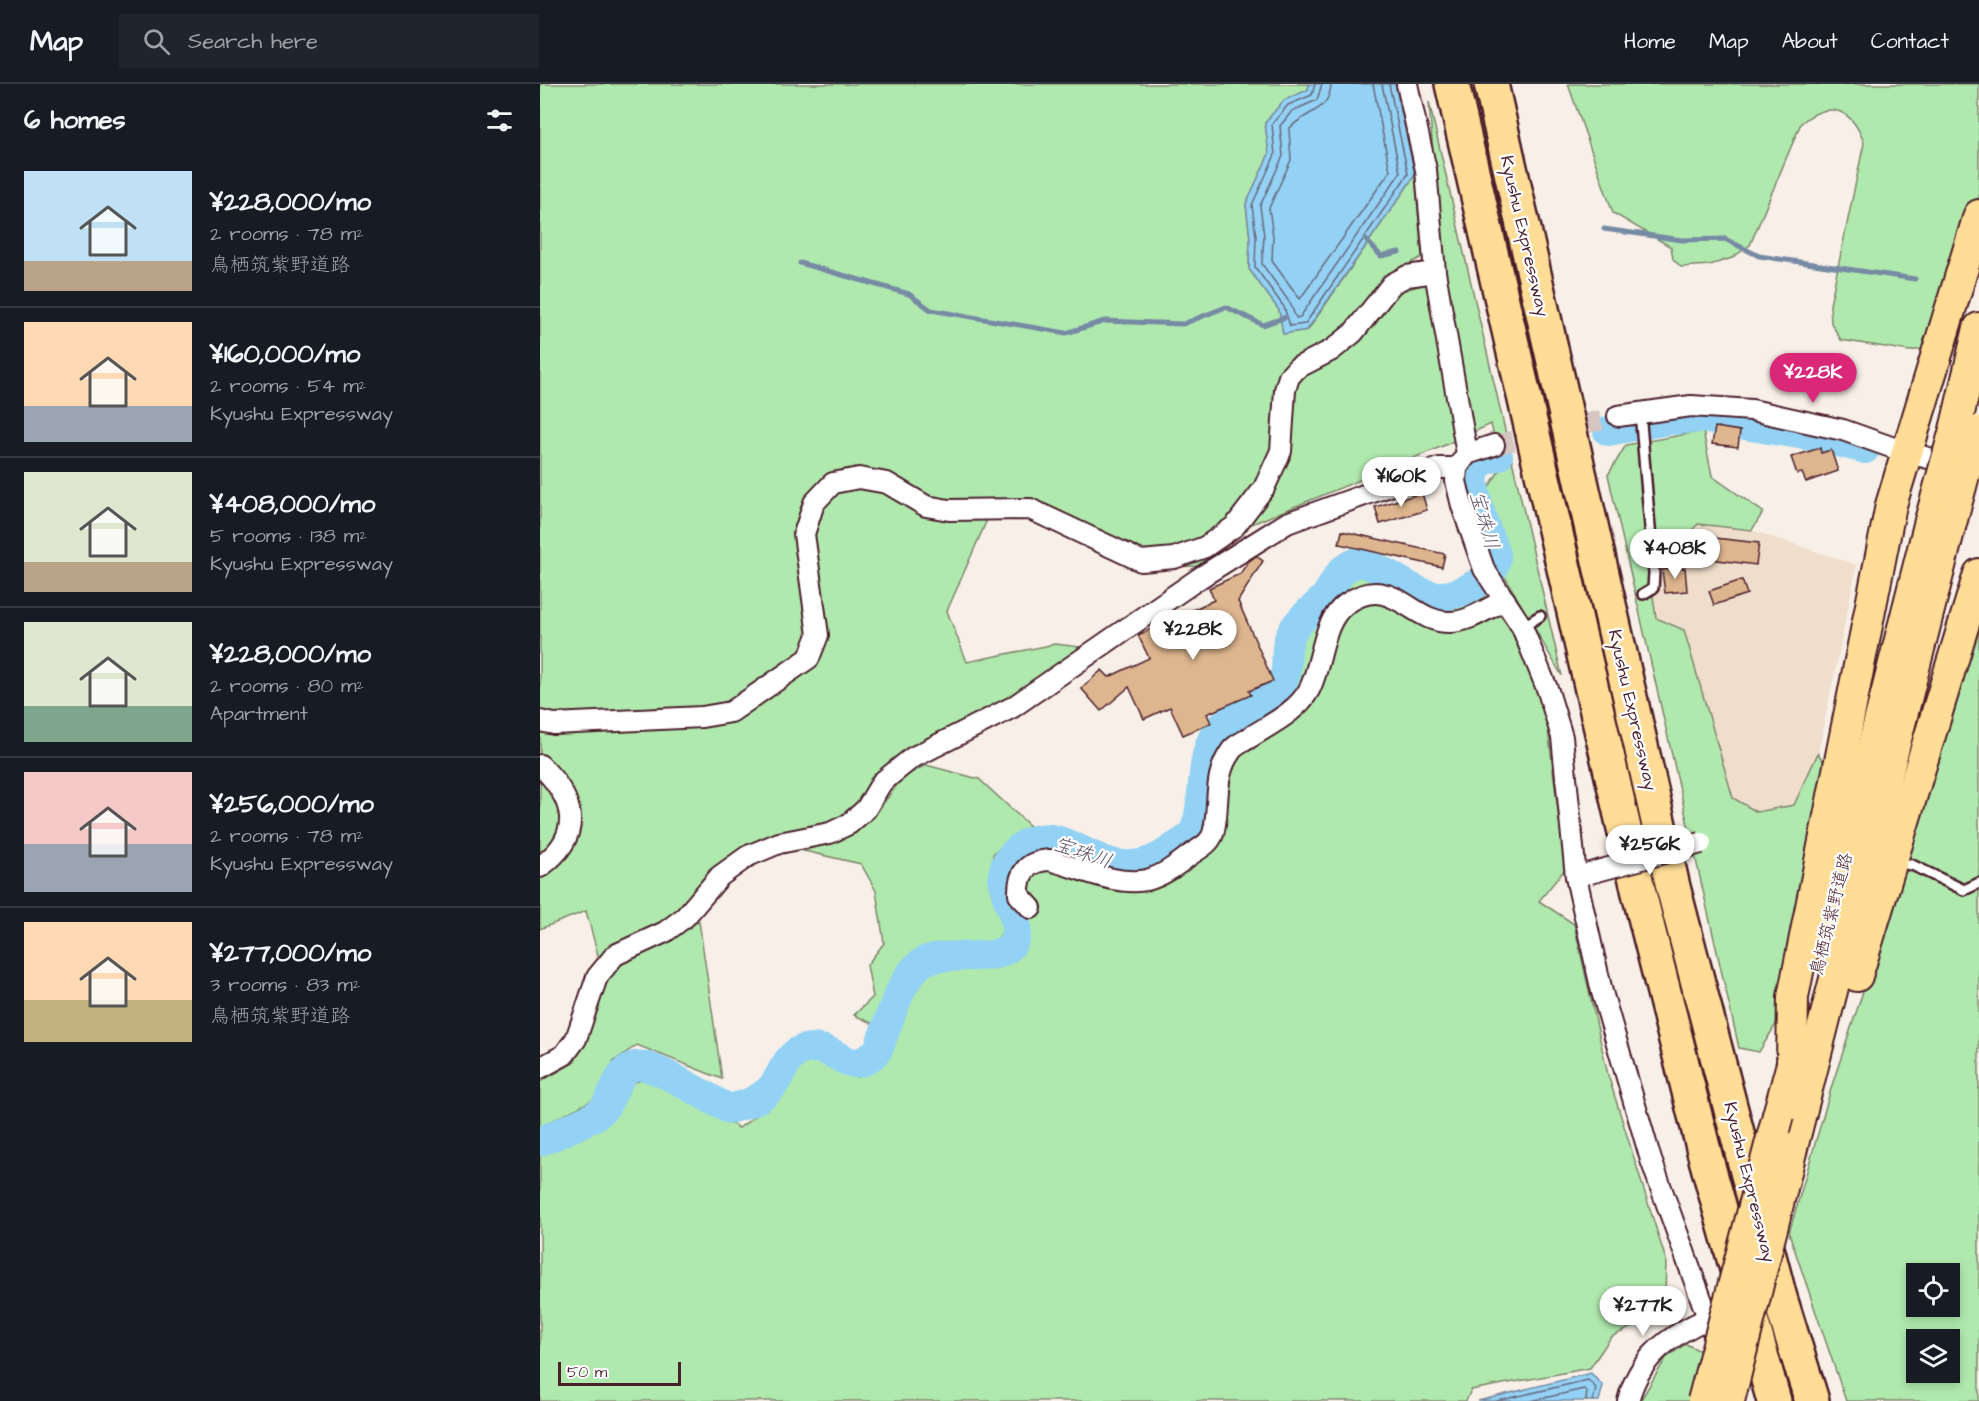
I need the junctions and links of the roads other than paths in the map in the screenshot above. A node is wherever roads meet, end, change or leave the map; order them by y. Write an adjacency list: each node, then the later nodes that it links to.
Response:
1 (1407, 84): 5 (street)
2 (1452, 84): 36 (highway, Kyushu Expressway)
3 (1491, 84): 31 (highway, Kyushu Expressway)
4 (1979, 215): 11 (main road)
5 (1435, 272): 12 (street); 20 (street)
6 (1979, 328): 9 (main road, 鳥栖筑紫野道路)
7 (1640, 414): 8 (street); 11 (street); 17 (lane)
8 (1618, 416)
9 (1970, 425): 14 (main road, 鳥栖筑紫野道路, bridge)
10 (1494, 445): 12 (street)
11 (1905, 452): 13 (street); 28 (main road)
12 (1462, 461): 16 (street); 29 (street)
13 (1979, 470)
14 (1940, 524): 28 (main road, 鳥栖筑紫野道路); 30 (main road, 鳥栖筑紫野道路)
15 (1979, 573): 23 (main road)
16 (1494, 585): 19 (street); 27 (street)
17 (1643, 594)
18 (1540, 616): 19 (lane)
19 (1522, 627): 25 (street)
20 (540, 721)
21 (540, 765): 24 (street)
22 (1701, 843): 25 (street, bridge)
23 (1892, 861): 26 (lane); 30 (main road)
24 (540, 867)
25 (1583, 875): 32 (street)
26 (1979, 883)
27 (1030, 908)
28 (1792, 1066): 30 (main road, 鳥栖筑紫野道路)
29 (540, 1068)
30 (1791, 1109): 34 (main road, 鳥栖筑紫野道路, bridge); 35 (main road, 鳥栖筑紫野道路, bridge)
31 (1780, 1298): 37 (highway, Kyushu Expressway); 38 (highway)
32 (1710, 1318): 33 (street); 35 (street)
33 (1628, 1401)
34 (1703, 1401)
35 (1732, 1401)
36 (1774, 1401)
37 (1812, 1401)
38 (1822, 1401)

